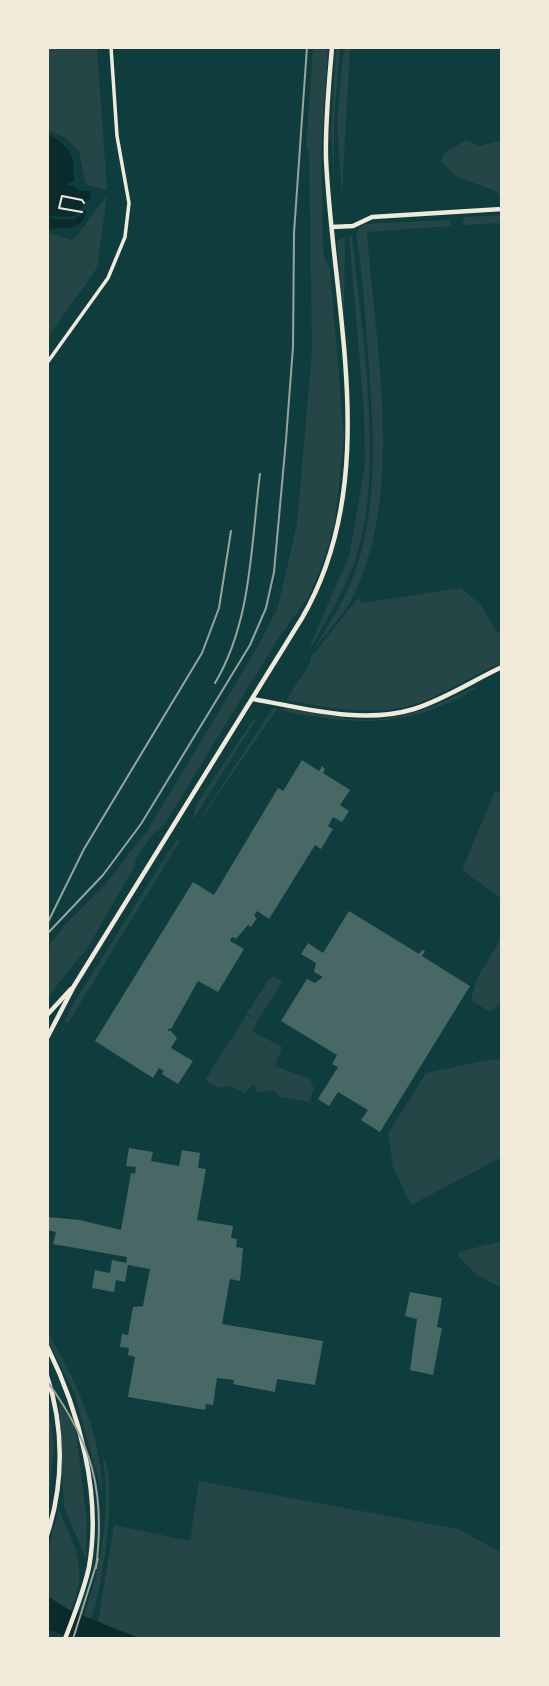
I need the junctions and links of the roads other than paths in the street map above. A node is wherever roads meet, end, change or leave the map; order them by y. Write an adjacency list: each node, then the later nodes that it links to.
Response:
1 (111, 47): 5 (street)
2 (332, 47): 4 (street)
3 (502, 209): 4 (street)
4 (332, 227): 7 (street)
5 (47, 363)
6 (502, 667): 7 (street)
7 (253, 699): 8 (street)
8 (74, 986): 9 (street); 10 (street)
9 (47, 1015)
10 (47, 1038)
11 (47, 1346): 14 (street)
12 (47, 1376): 13 (street)
13 (47, 1535)
14 (65, 1639)

